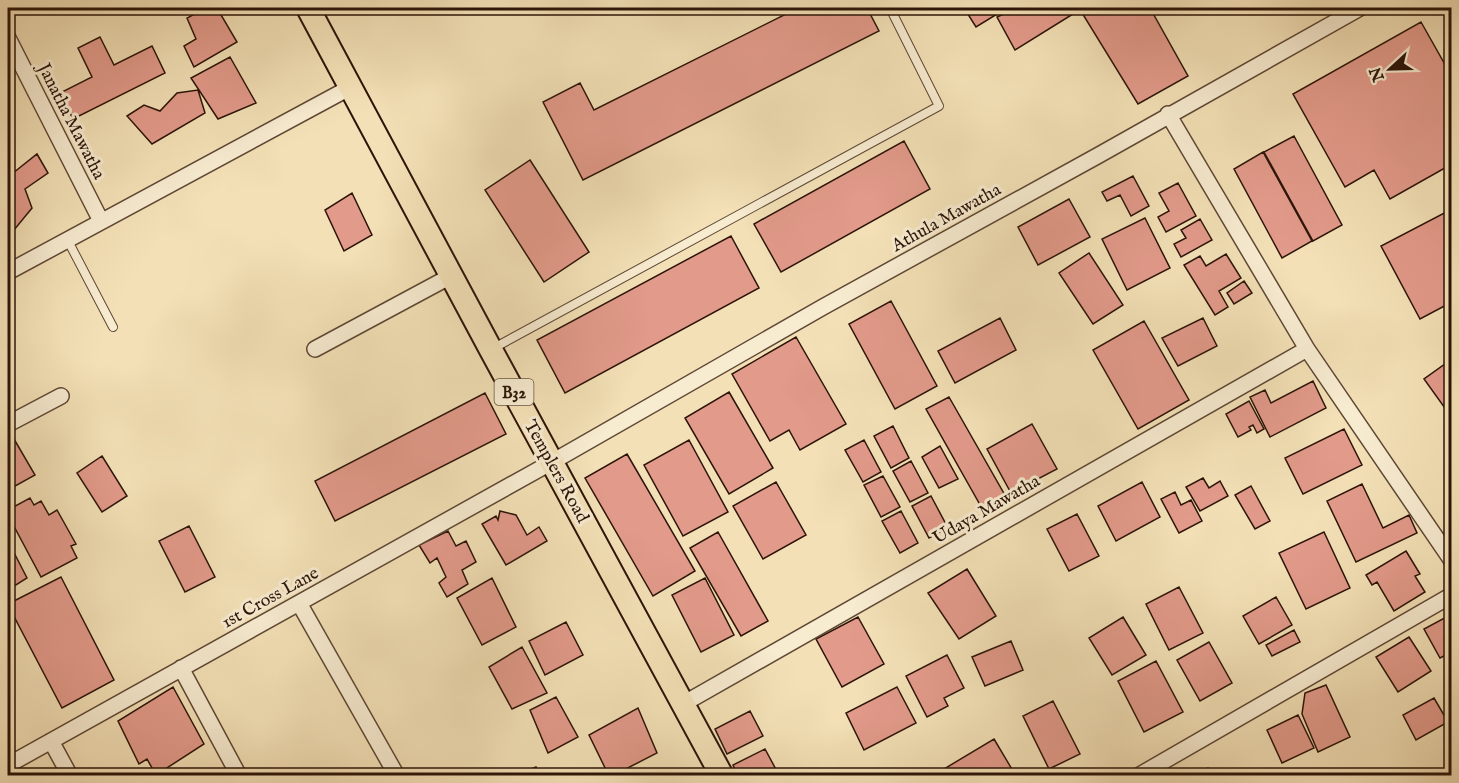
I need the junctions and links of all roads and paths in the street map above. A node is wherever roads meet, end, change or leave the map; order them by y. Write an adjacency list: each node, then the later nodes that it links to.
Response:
1 (890, 8): 14 (lane)
2 (1360, 8): 6 (street, Athula Mawatha)
3 (316, 13): 5 (main road, Templers Road / B32)
4 (8, 38): 7 (street, Janatha Mawatha)
5 (351, 87): 7 (street); 10 (main road, Templers Road / B32)
6 (1168, 114): 13 (street); 17 (street, Athula Mawatha)
7 (102, 221): 8 (street)
8 (67, 239): 9 (street); 11 (lane)
9 (8, 272)
10 (451, 276): 12 (street); 14 (main road, Templers Road / B32)
11 (112, 327)
12 (315, 349)
13 (1307, 349): 18 (street); 22 (street, Udaya Mawatha)
14 (491, 350): 17 (main road, Templers Road / B32)
15 (62, 396): 16 (street)
16 (8, 424)
17 (552, 462): 20 (street, 1st Cross Lane); 22 (main road, Templers Road / B32)
18 (1452, 561)
19 (1452, 595): 29 (street)
20 (299, 603): 21 (street, 1st Cross Lane); 27 (street)
21 (181, 669): 23 (street, 1st Cross Lane); 26 (street)
22 (684, 704): 28 (main road, Templers Road / B32)
23 (51, 741): 24 (street, 1st Cross Lane); 25 (street)
24 (8, 765)
25 (70, 776)
26 (239, 776)
27 (397, 776)
28 (722, 776)
29 (1138, 776)

